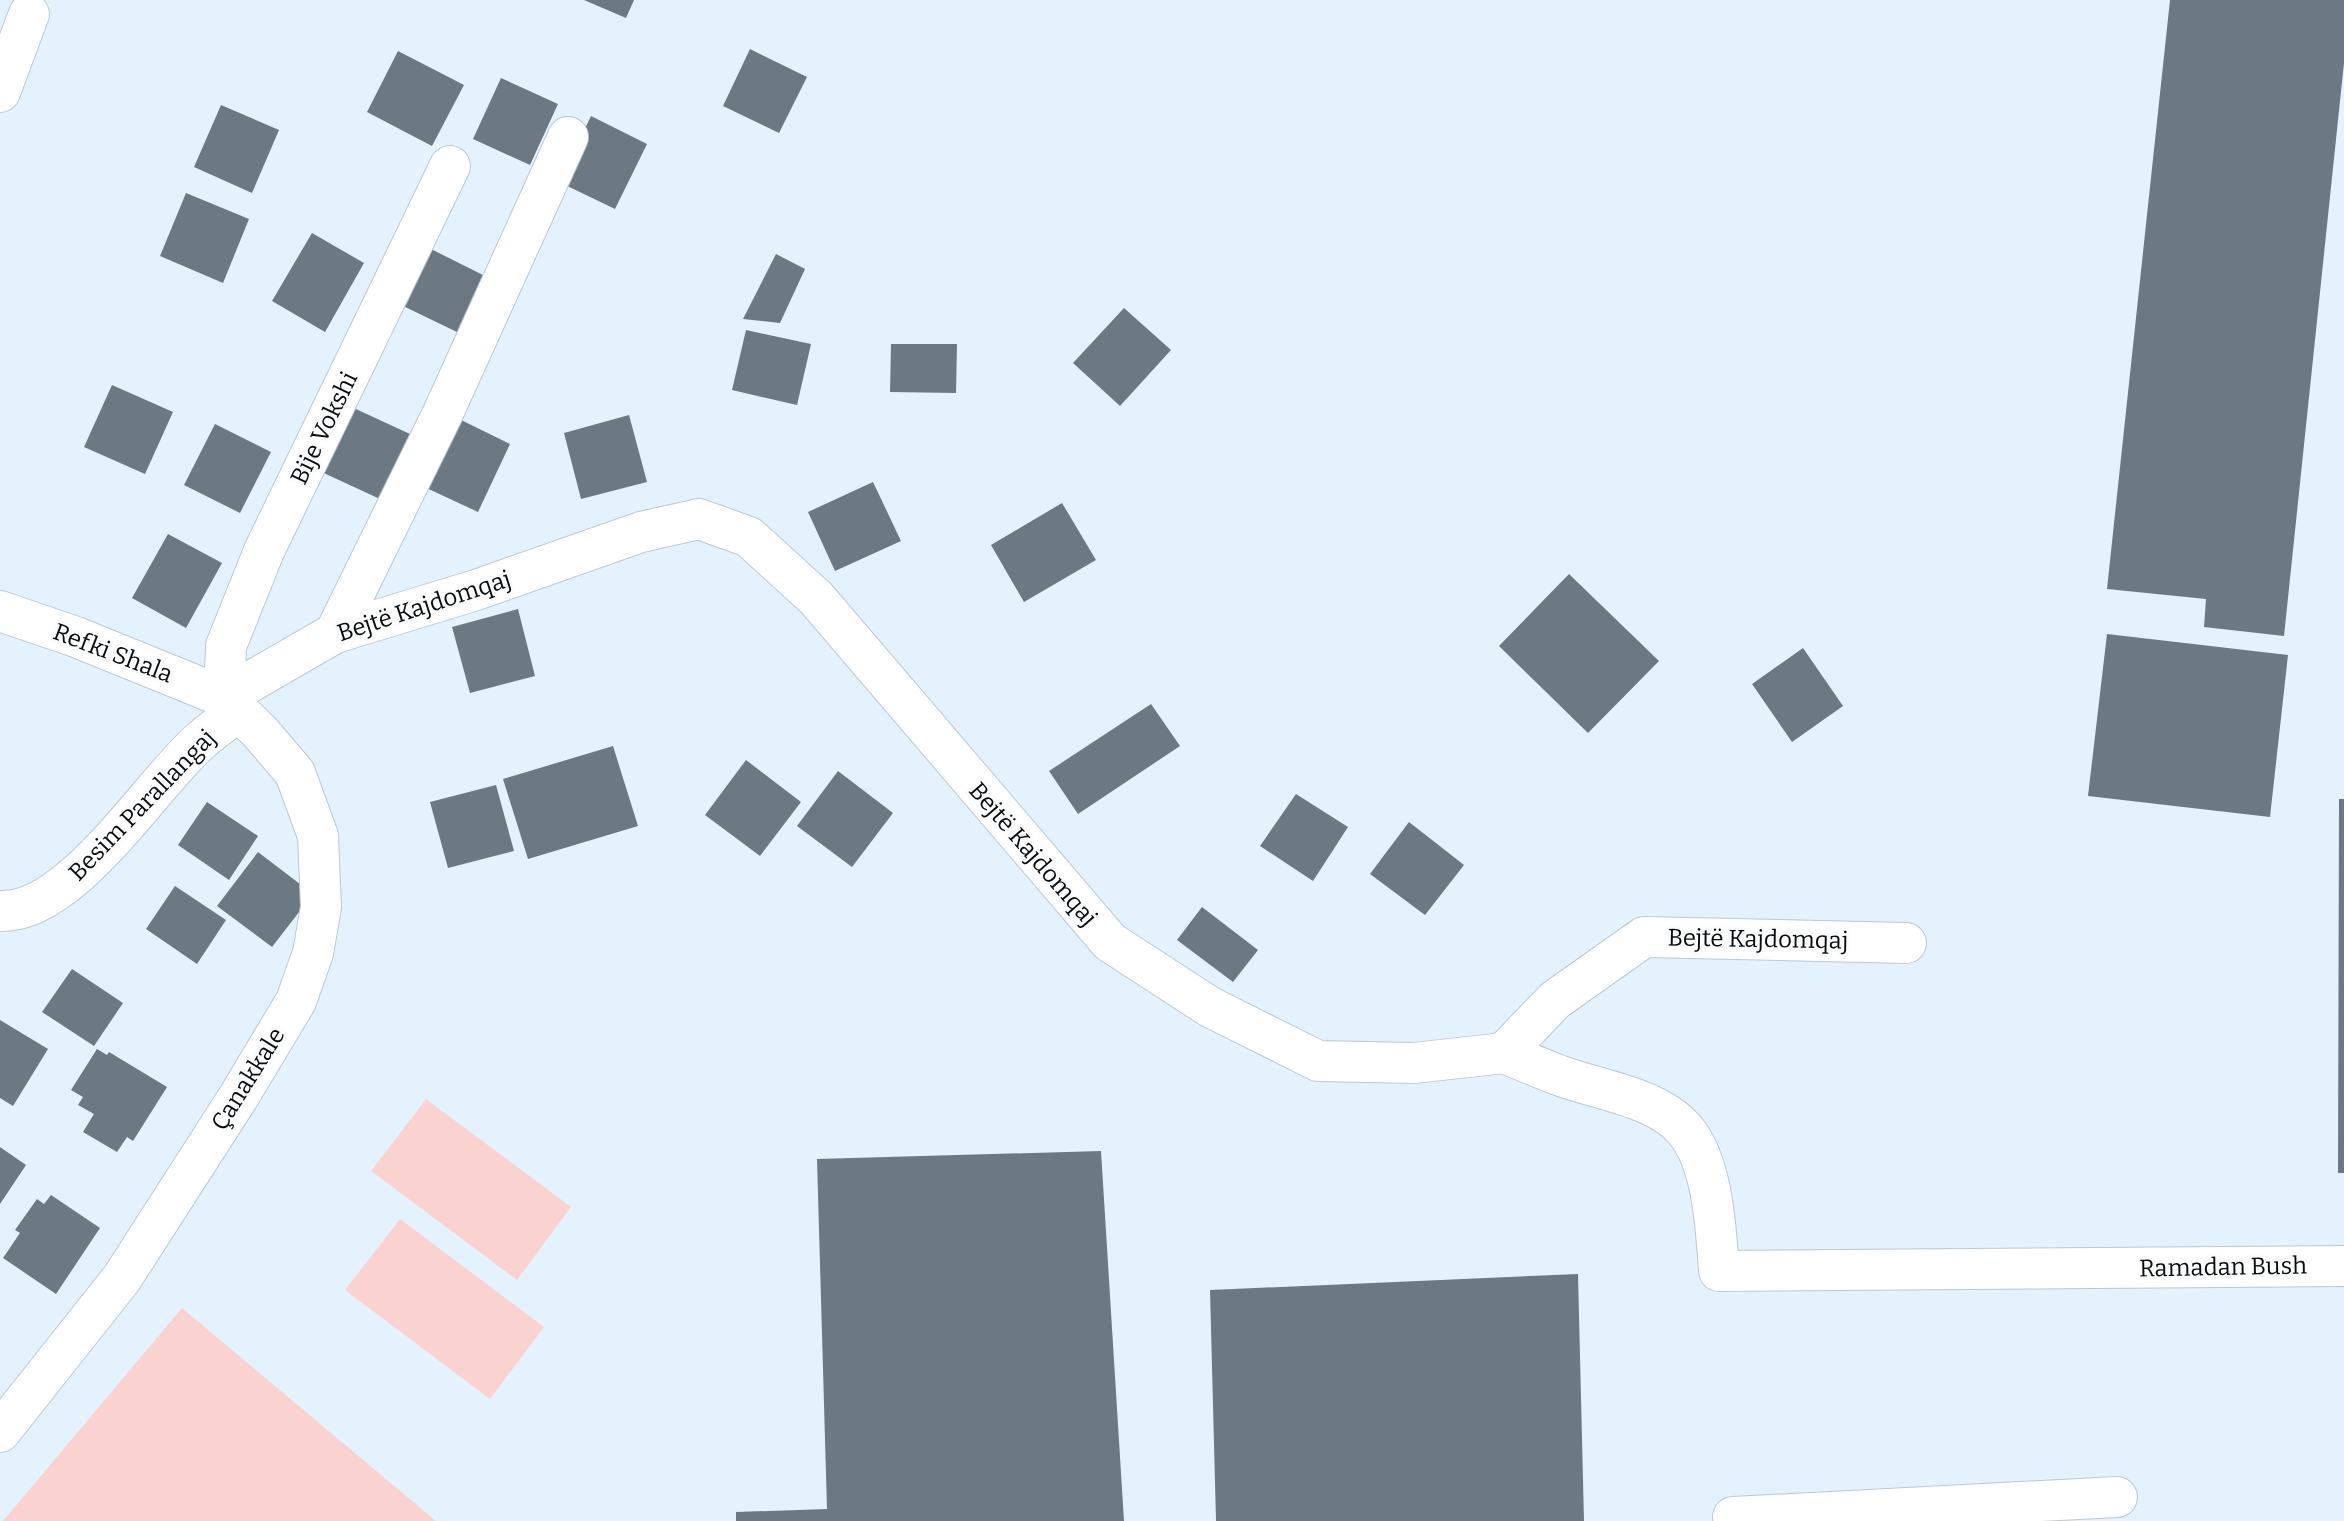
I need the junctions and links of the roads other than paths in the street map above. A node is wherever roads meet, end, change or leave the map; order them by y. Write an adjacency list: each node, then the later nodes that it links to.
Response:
1 (29, 14): 2 (street)
2 (0, 92)
3 (568, 137): 6 (street)
4 (450, 166): 7 (street, Bije Vokshi)
5 (0, 611): 7 (street, Refki Shala)
6 (335, 633): 7 (street, Bejtë Kajdomqaj); 10 (street, Bejtë Kajdomqaj)
7 (231, 704): 8 (street, Besim Parallangaj); 12 (street, Çanakkale)
8 (0, 911)
9 (1906, 943): 10 (street, Bejtë Kajdomqaj)
10 (1504, 1053): 11 (street, Ramadan Bush)
11 (2344, 1266)
12 (0, 1432)
13 (2117, 1497): 14 (street)
14 (1733, 1517)

